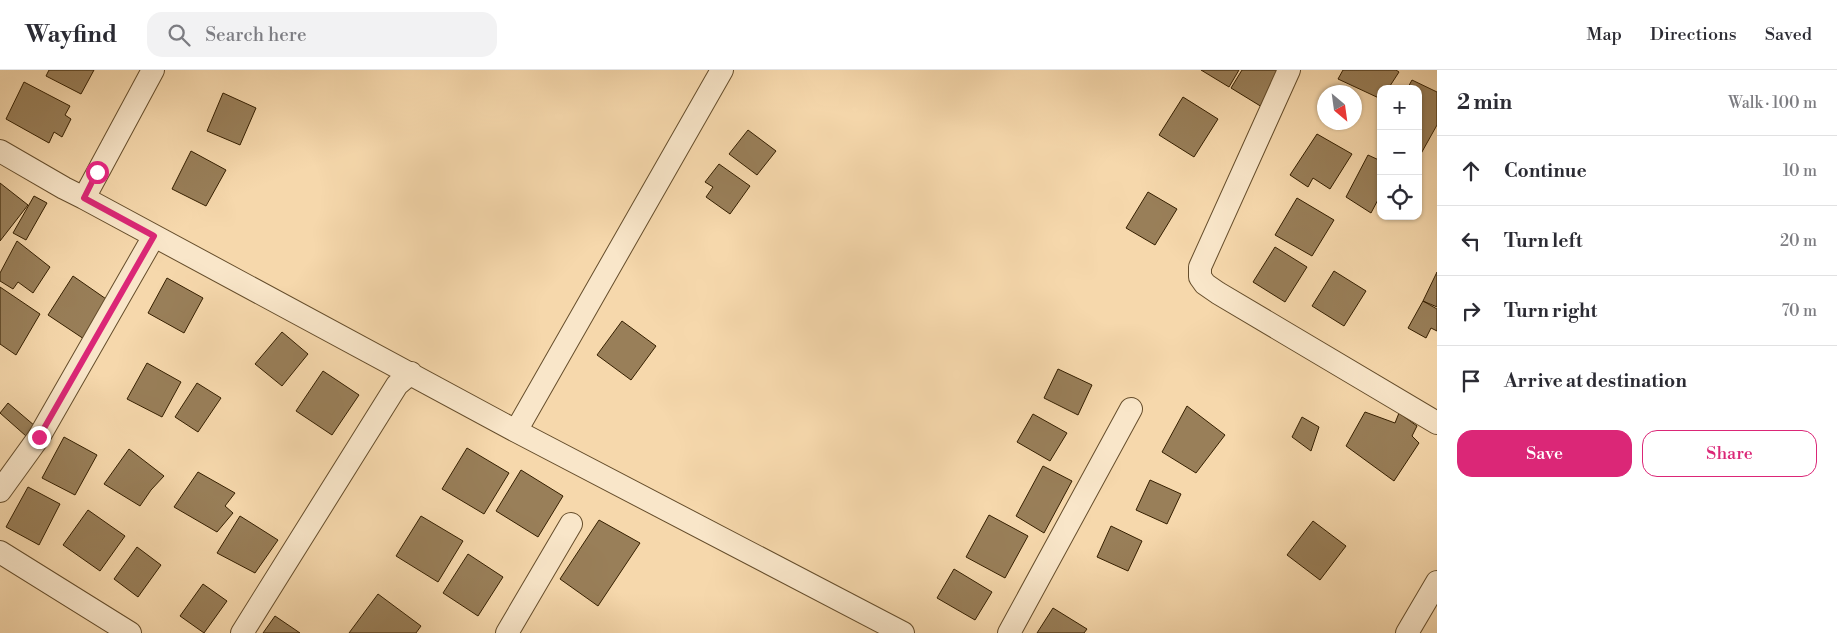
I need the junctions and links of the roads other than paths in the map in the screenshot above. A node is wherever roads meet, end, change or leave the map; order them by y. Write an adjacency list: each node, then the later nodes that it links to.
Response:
1 (153, 70): 5 (street)
2 (722, 70): 10 (street)
3 (1289, 70): 9 (street)
4 (0, 151): 5 (street)
5 (84, 198): 6 (street)
6 (154, 236): 7 (street); 11 (street)
7 (410, 373): 10 (street); 16 (street)
8 (1131, 409): 19 (street)
9 (1437, 423)
10 (516, 431): 18 (street)
11 (0, 491)
12 (570, 524): 17 (street)
13 (0, 552): 15 (street)
14 (1437, 582): 20 (street)
15 (130, 633)
16 (242, 633)
17 (507, 633)
18 (904, 633)
19 (1009, 633)
20 (1407, 633)

